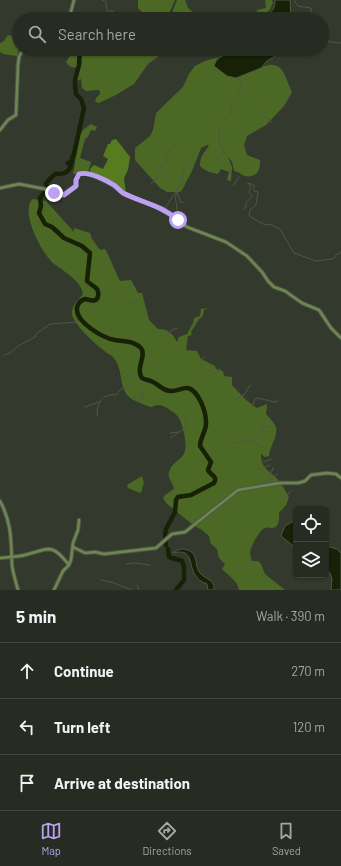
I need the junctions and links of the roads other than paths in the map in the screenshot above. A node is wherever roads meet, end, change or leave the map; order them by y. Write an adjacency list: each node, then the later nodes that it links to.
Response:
1 (74, 0): 2 (street)
2 (71, 12)
3 (20, 56): 4 (street)
4 (0, 130)
5 (0, 188): 6 (street)
6 (341, 338)
7 (341, 478): 10 (street)
8 (0, 501): 11 (street)
9 (79, 520): 10 (street)
10 (73, 547): 13 (street)
11 (12, 557): 12 (street); 13 (street); 14 (street)
12 (0, 558)
13 (69, 565): 15 (street)
14 (18, 590)
15 (54, 590)

